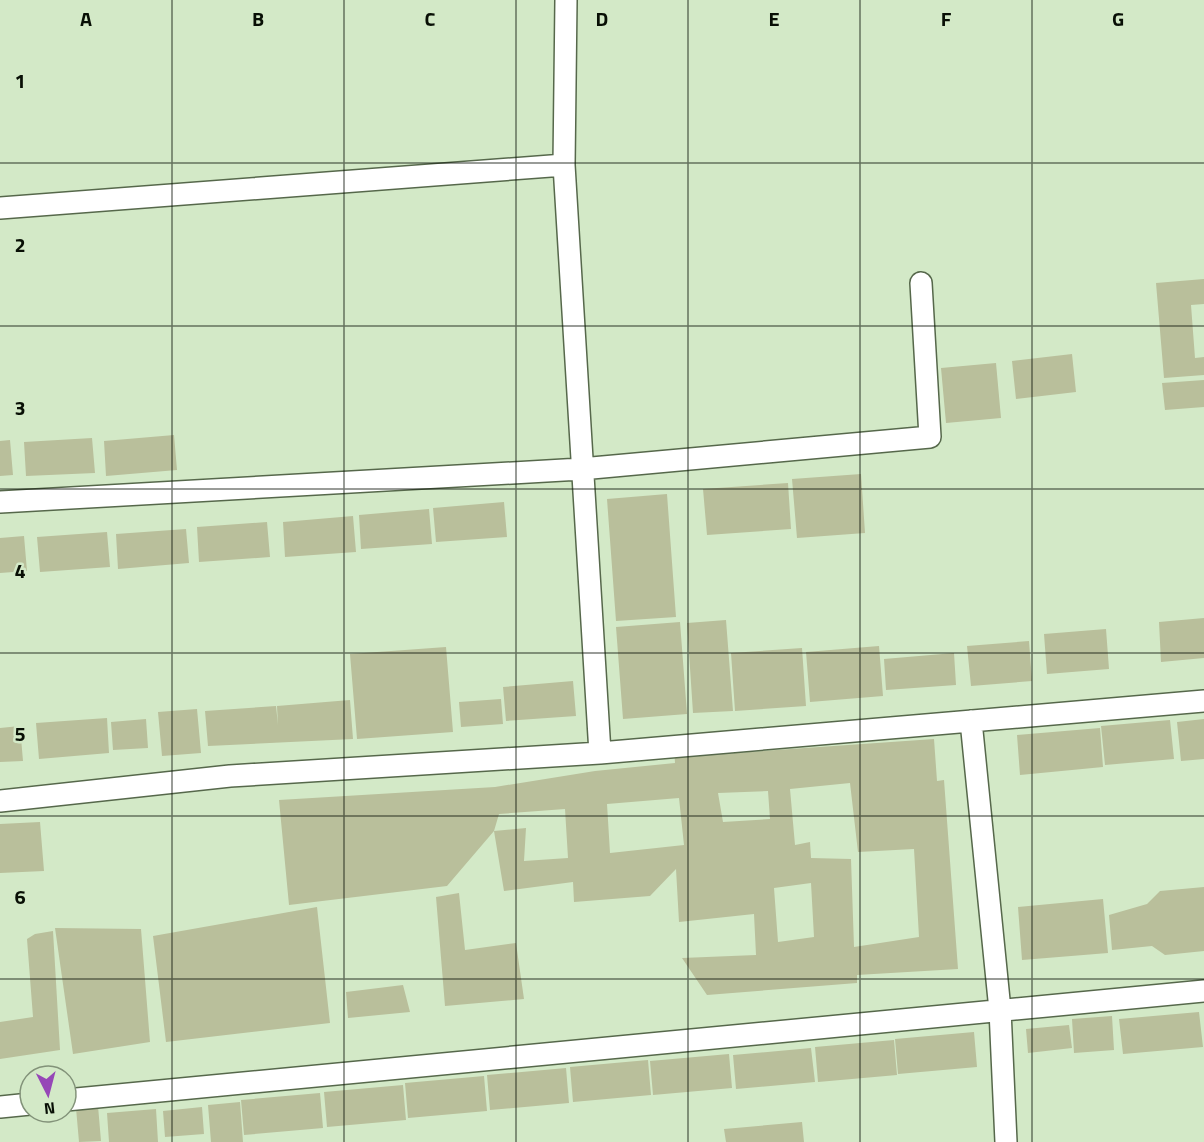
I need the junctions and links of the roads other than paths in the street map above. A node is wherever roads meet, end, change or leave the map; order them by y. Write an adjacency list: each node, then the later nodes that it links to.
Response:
1 (566, 0): 2 (street)
2 (564, 165): 3 (street); 5 (street)
3 (0, 208)
4 (921, 283): 5 (street)
5 (581, 469): 6 (street); 9 (street)
6 (0, 502)
7 (1204, 701): 8 (street)
8 (971, 720): 9 (street); 12 (street)
9 (600, 753): 10 (street)
10 (0, 801)
11 (1204, 991): 12 (street)
12 (1000, 1010): 13 (street); 16 (street)
13 (78, 1099)
14 (18, 1105): 15 (street)
15 (0, 1107)
16 (1005, 1142)

